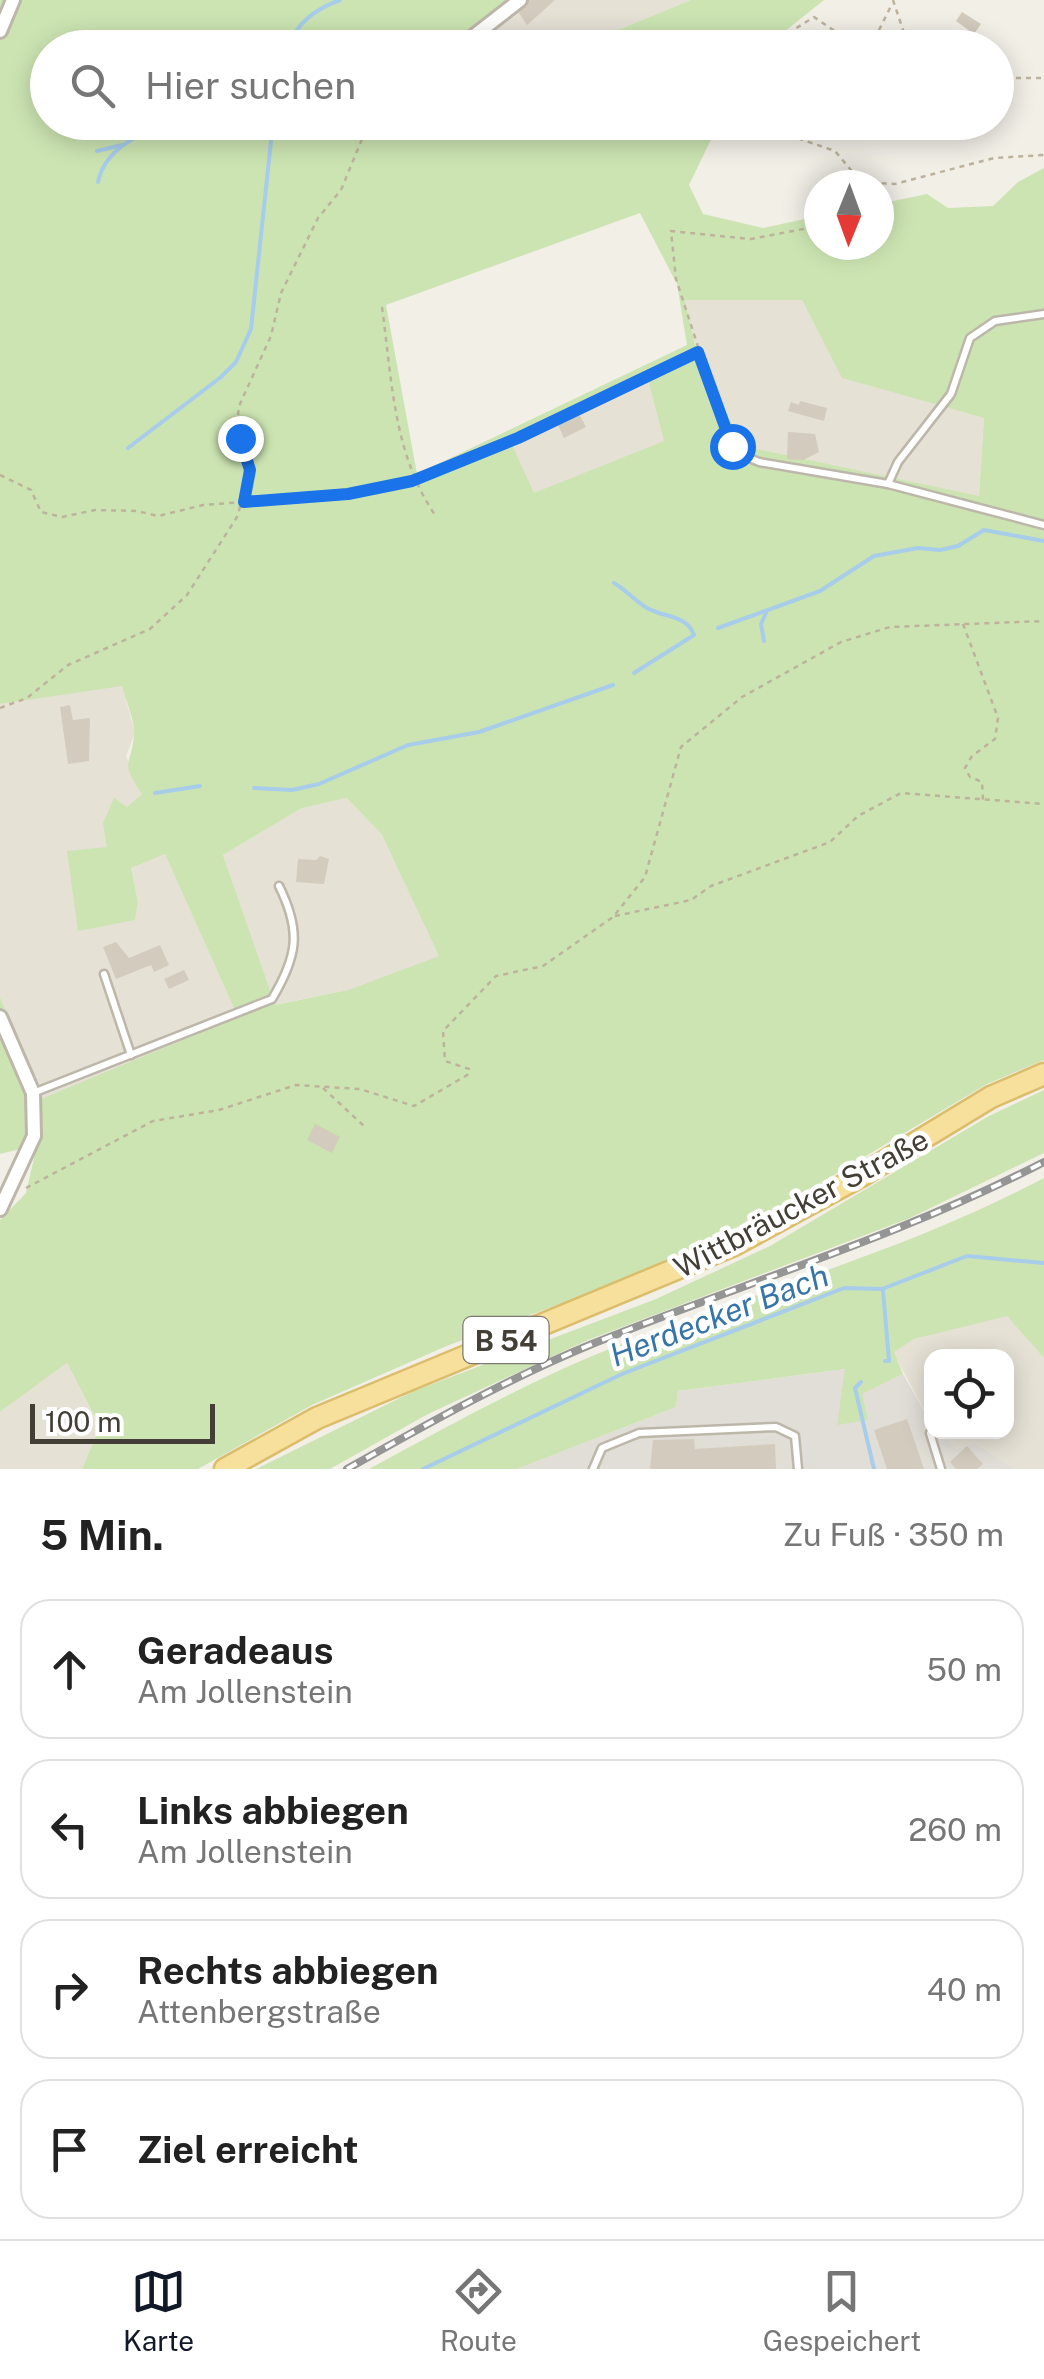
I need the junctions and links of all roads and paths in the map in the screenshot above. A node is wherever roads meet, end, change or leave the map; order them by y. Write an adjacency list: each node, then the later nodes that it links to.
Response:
1 (13, 0): 9 (street)
2 (520, 0): 4 (street)
3 (892, 2): 7 (path); 8 (path)
4 (482, 30)
5 (793, 30): 6 (path)
6 (833, 30)
7 (879, 30)
8 (902, 30)
9 (0, 31)
10 (1014, 78): 11 (path)
11 (1044, 78)
12 (362, 140): 25 (path)
13 (803, 140): 15 (path)
14 (1044, 155): 16 (path)
15 (851, 170)
16 (894, 182)
17 (804, 229): 20 (path)
18 (382, 308): 23 (path)
19 (1044, 314): 24 (lane)
20 (698, 352): 21 (path); 23 (path)
21 (721, 416): 24 (lane)
22 (0, 475): 25 (path)
23 (412, 481): 25 (path); 26 (path)
24 (888, 484): 27 (lane)
25 (244, 502): 30 (path)
26 (435, 515)
27 (1044, 526)
28 (962, 621): 29 (path); 31 (path); 34 (path)
29 (1044, 621)
30 (0, 708)
31 (984, 802): 32 (path); 34 (path)
32 (1044, 804)
33 (279, 886): 37 (lane)
34 (613, 916): 39 (path)
35 (104, 974): 37 (lane)
36 (0, 1017): 40 (street)
37 (131, 1056): 40 (lane)
38 (1044, 1074): 45 (main road, Wittbräucker Straße / B 54)
39 (322, 1087): 41 (path); 42 (path)
40 (32, 1093): 42 (street)
41 (365, 1127)
42 (11, 1192): 43 (street)
43 (0, 1210)
44 (932, 1439): 48 (lane)
45 (225, 1469)
46 (592, 1469): 47 (lane)
47 (798, 1469)
48 (941, 1469)

